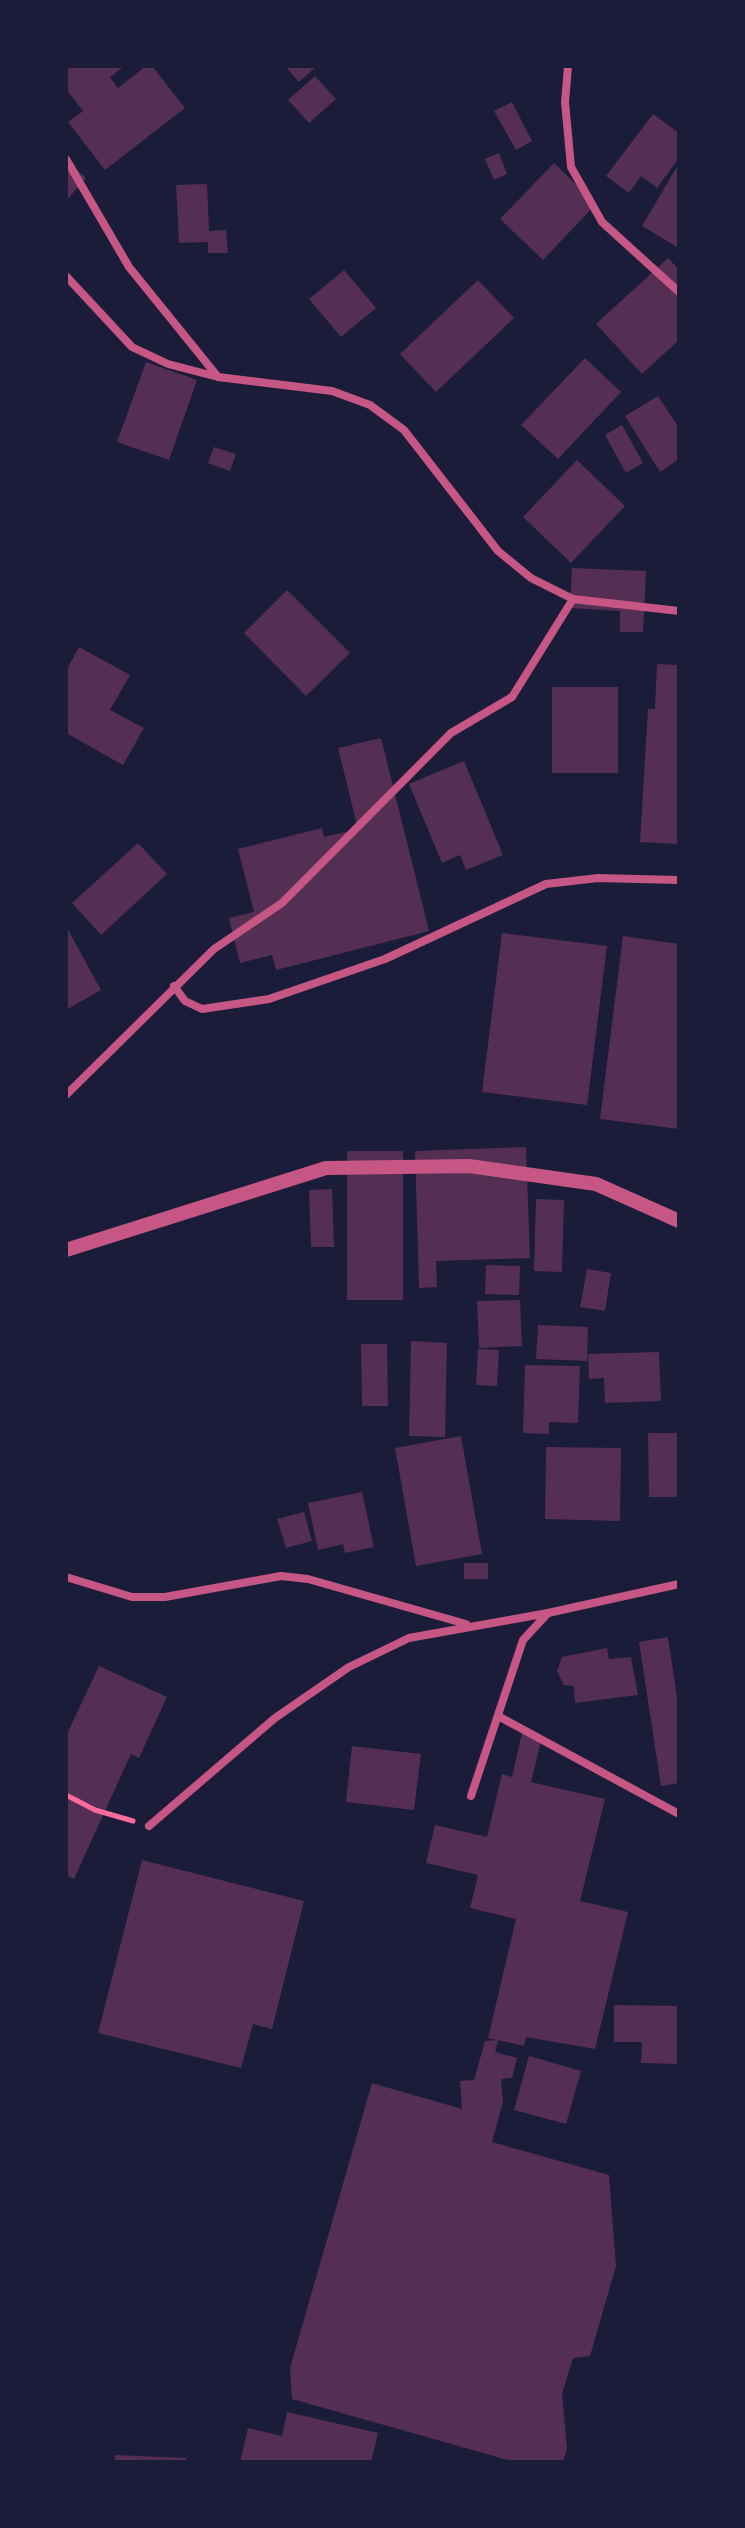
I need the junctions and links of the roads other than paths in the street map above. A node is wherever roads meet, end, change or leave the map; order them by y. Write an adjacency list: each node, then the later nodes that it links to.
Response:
1 (568, 66): 4 (street)
2 (66, 159): 5 (street)
3 (66, 276): 5 (street)
4 (679, 292)
5 (218, 377): 6 (street)
6 (573, 599): 7 (street); 9 (street)
7 (679, 611)
8 (679, 880): 9 (street)
9 (174, 986): 10 (street)
10 (66, 1095)
11 (679, 1221): 12 (street)
12 (66, 1250)
13 (66, 1577): 16 (street)
14 (679, 1584): 15 (street)
15 (548, 1613): 16 (street); 17 (street)
16 (470, 1625): 20 (street)
17 (498, 1716): 18 (street); 19 (street)
18 (471, 1796)
19 (679, 1814)
20 (149, 1826)

